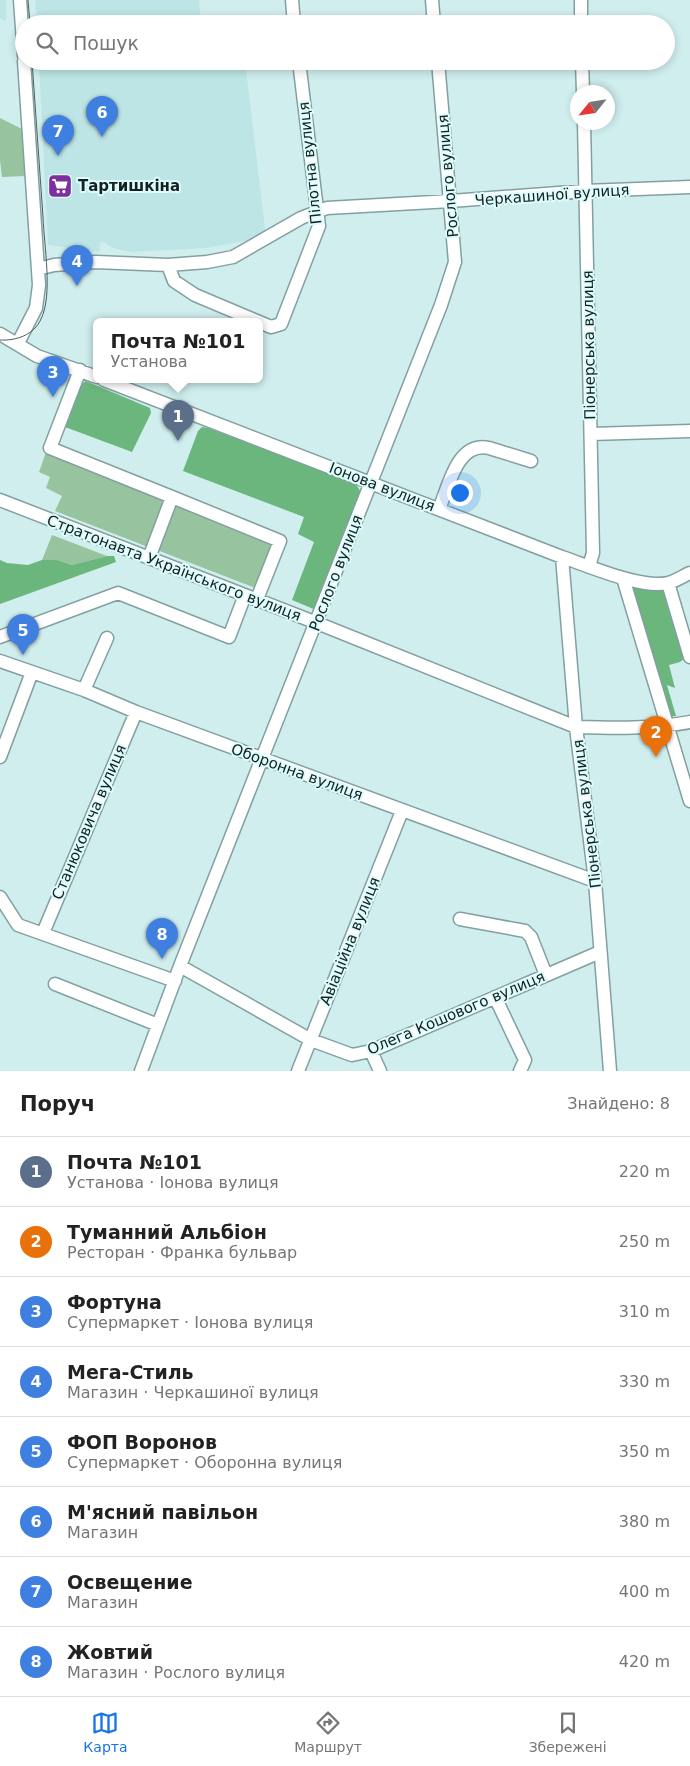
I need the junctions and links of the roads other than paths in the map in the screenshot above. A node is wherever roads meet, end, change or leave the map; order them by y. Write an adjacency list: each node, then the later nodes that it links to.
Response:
1 (20, 0): 5 (street)
2 (292, 0): 6 (street)
3 (432, 0): 7 (street)
4 (581, 0): 8 (street)
5 (21, 15)
6 (293, 15)
7 (433, 15)
8 (582, 15)
9 (25, 70): 20 (street)
10 (300, 70): 18 (street, Пілотна вулиця)
11 (439, 70): 17 (street, Рослого вулиця)
12 (582, 70): 13 (street)
13 (583, 85)
14 (584, 130): 16 (street, Піонерська вулиця)
15 (690, 187): 16 (street, Черкашиної вулиця)
16 (585, 191): 17 (street, Черкашиної вулиця); 29 (street, Піонерська вулиця)
17 (451, 202): 18 (street, Черкашиної вулиця); 31 (street, Рослого вулиця)
18 (317, 211): 19 (street, Черкашиної вулиця); 22 (street, Пілотна вулиця)
19 (168, 266): 20 (street, Черкашиної вулиця); 21 (street, Пілотна вулиця)
20 (38, 269): 24 (street)
21 (250, 318)
22 (263, 324)
23 (0, 334): 24 (street)
24 (18, 343): 25 (street)
25 (80, 370): 26 (street); 32 (street)
26 (93, 375)
27 (112, 383): 31 (street, Іонова вулиця)
28 (690, 431): 29 (street)
29 (591, 434): 37 (street, Піонерська вулиця)
30 (531, 461): 34 (street)
31 (371, 482): 34 (street, Іонова вулиця); 43 (street, Рослого вулиця)
32 (172, 497): 36 (street); 42 (street)
33 (0, 500): 36 (street, Стратонавта Українського вулиця)
34 (439, 509): 35 (street, Іонова вулиця)
35 (562, 557): 37 (street, Іонова вулиця); 53 (street, Піонерська вулиця)
36 (149, 558): 41 (street, Стратонавта Українського вулиця)
37 (589, 566): 39 (street, Іонова вулиця)
38 (690, 573): 40 (street, Іонова вулиця)
39 (623, 578): 40 (street, Іонова вулиця); 52 (street)
40 (668, 583): 46 (street)
41 (245, 595): 42 (street, Стратонавта Українського вулиця); 44 (street)
42 (257, 599): 43 (street, Стратонавта Українського вулиця)
43 (317, 623): 53 (street, Стратонавта Українського вулиця); 55 (street, Рослого вулиця)
44 (0, 637)
45 (107, 638): 49 (street)
46 (690, 657)
47 (0, 661): 48 (street, Оборонна вулиця)
48 (32, 672): 49 (street, Оборонна вулиця); 54 (street)
49 (84, 690): 50 (street, Оборонна вулиця)
50 (136, 712): 55 (street, Оборонна вулиця); 61 (street, Станюковича вулиця)
51 (690, 722): 52 (street, Стратонавта Українського вулиця)
52 (667, 725): 53 (street, Стратонавта Українського вулиця); 56 (street)
53 (576, 727): 58 (street, Піонерська вулиця)
54 (0, 757)
55 (262, 758): 57 (street, Оборонна вулиця); 63 (street, Рослого вулиця)
56 (690, 801)
57 (402, 811): 58 (street, Оборонна вулиця); 69 (street, Авіаційна вулиця)
58 (595, 881): 62 (street, Піонерська вулиця)
59 (0, 897): 61 (street)
60 (460, 919): 64 (street)
61 (43, 933): 65 (street)
62 (600, 952): 64 (street, Олега Кошового вулиця); 75 (street, Піонерська вулиця)
63 (180, 966): 65 (street, Рослого вулиця); 69 (street, Олега Кошового вулиця)
64 (546, 975): 67 (street, Олега Кошового вулиця)
65 (175, 981): 68 (street, Рослого вулиця)
66 (55, 984): 68 (street)
67 (495, 997): 70 (street, Олега Кошового вулиця); 74 (street)
68 (158, 1025): 71 (street, Рослого вулиця)
69 (310, 1040): 70 (street, Олега Кошового вулиця); 72 (street, Авіаційна вулиця)
70 (371, 1051): 73 (street)
71 (141, 1071)
72 (298, 1071)
73 (380, 1071)
74 (520, 1071)
75 (610, 1071)

